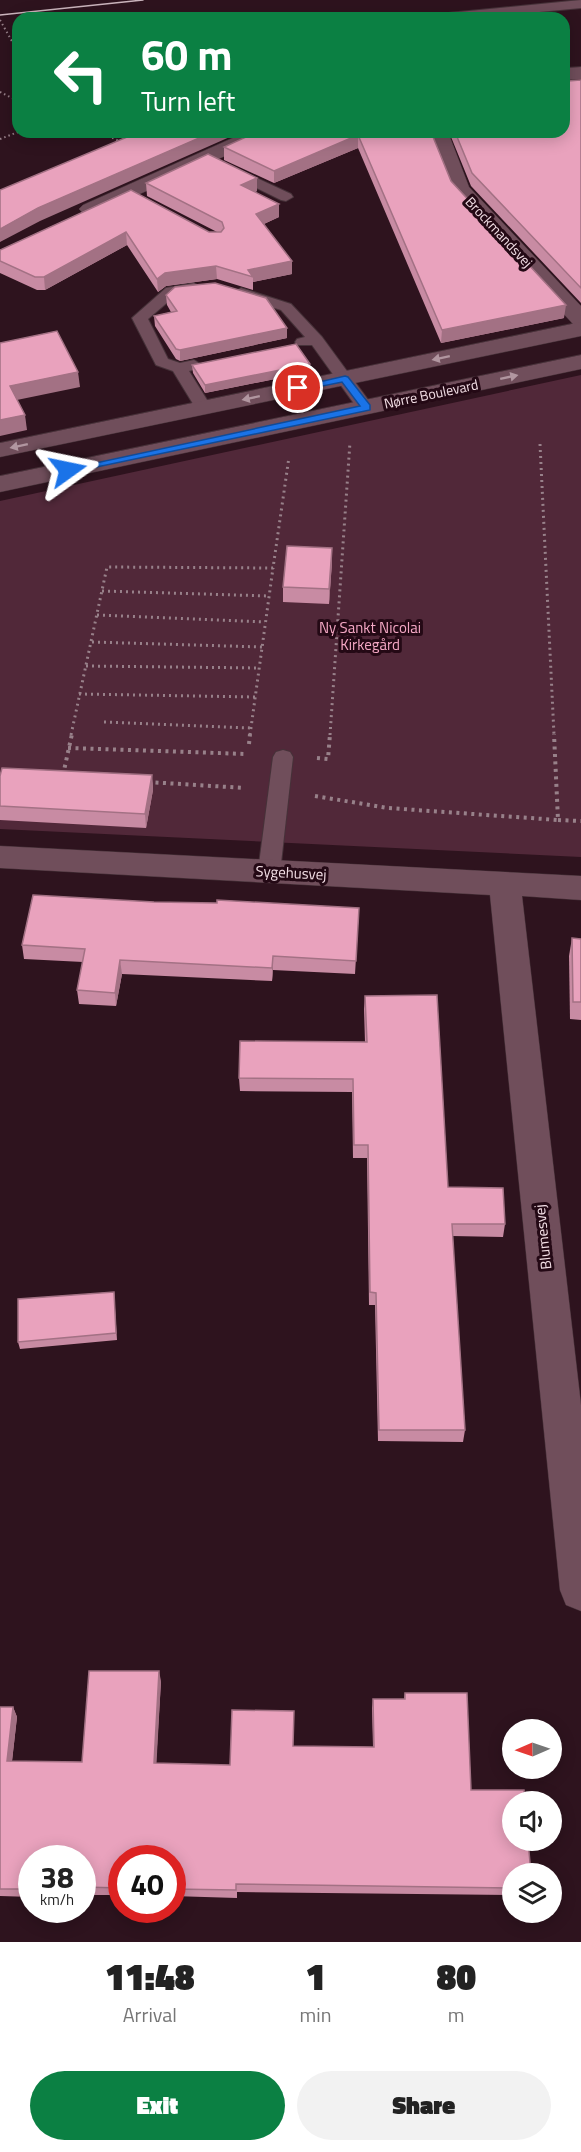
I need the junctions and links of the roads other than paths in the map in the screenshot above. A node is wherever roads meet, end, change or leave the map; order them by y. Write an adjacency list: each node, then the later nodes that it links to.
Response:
1 (581, 4): 2 (lane)
2 (499, 12)
3 (249, 138): 5 (street)
4 (440, 138): 12 (street, Brockmandsvej)
5 (205, 157): 6 (street); 7 (lane)
6 (127, 192): 8 (lane); 9 (street)
7 (286, 197)
8 (147, 203)
9 (69, 219)
10 (206, 287): 18 (lane)
11 (229, 290): 14 (lane)
12 (581, 319)
13 (581, 329): 19 (street, one-way to 19)
14 (316, 340): 15 (lane); 19 (lane)
15 (282, 347)
16 (213, 361): 18 (lane)
17 (581, 362): 21 (street, Nørre Boulevard, one-way to 17)
18 (179, 368): 20 (lane)
19 (345, 379): 20 (street, one-way to 20); 21 (lane)
20 (204, 408): 22 (street, one-way to 22)
21 (359, 409): 23 (street, Nørre Boulevard)
22 (0, 450)
23 (0, 484)
24 (283, 757): 26 (lane)
25 (0, 857): 26 (street, Sygehusvej)
26 (269, 872): 27 (street, Sygehusvej)
27 (505, 884): 28 (street, Sygehusvej); 29 (street, Blumesvej)
28 (581, 888)
29 (581, 1590)

